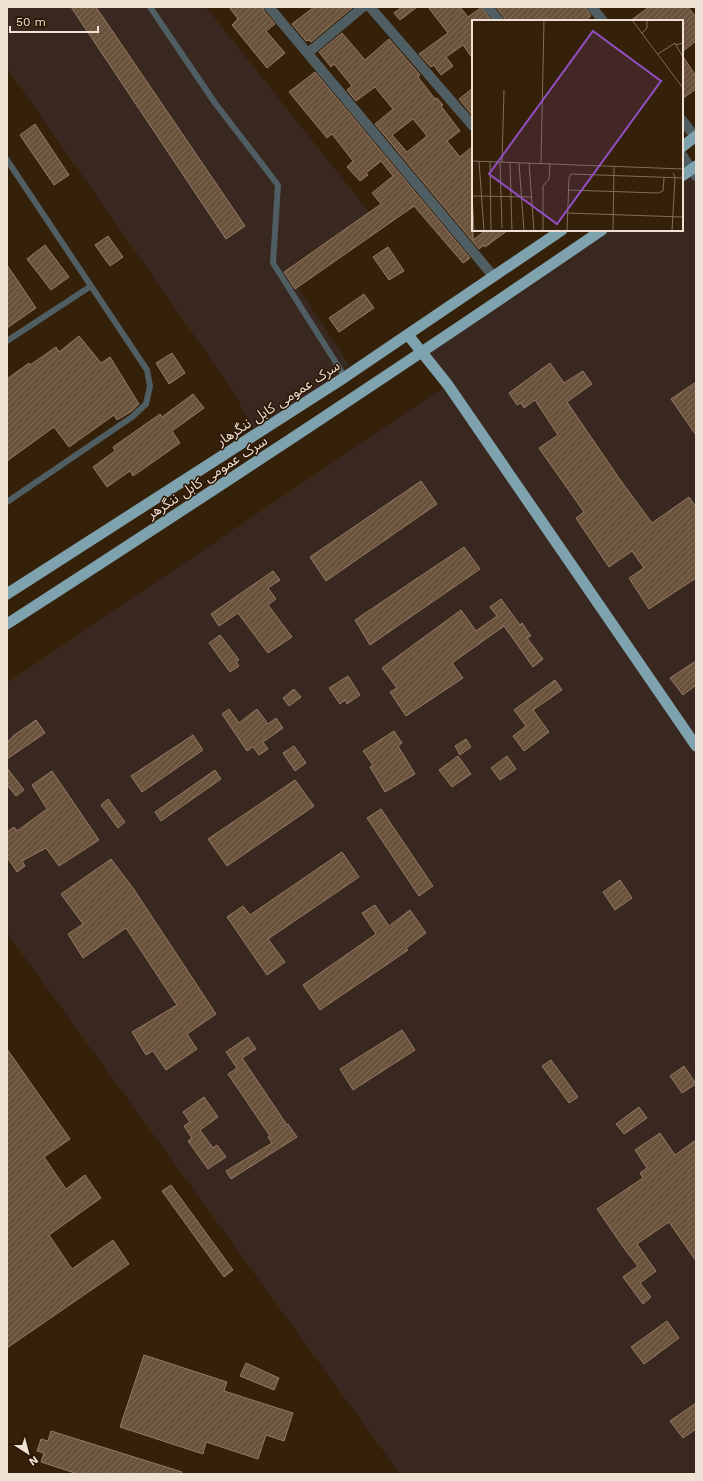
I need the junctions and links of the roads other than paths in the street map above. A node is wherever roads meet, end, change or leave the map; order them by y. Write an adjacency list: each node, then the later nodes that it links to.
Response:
1 (150, 7): 25 (lane)
2 (269, 7): 9 (street)
3 (364, 7): 9 (street)
4 (370, 7): 11 (street)
5 (488, 7): 7 (street)
6 (592, 7): 8 (street)
7 (497, 20)
8 (602, 20)
9 (308, 52): 20 (street)
10 (683, 121): 12 (street)
11 (472, 125)
12 (695, 136): 13 (highway)
13 (683, 146)
14 (683, 156): 16 (street)
15 (7, 160): 21 (lane)
16 (694, 170): 17 (highway)
17 (683, 176)
18 (559, 231): 20 (highway, سرک عمومی کابل ننگرهار)
19 (601, 231): 24 (highway)
20 (494, 277): 22 (highway, سرک عمومی کابل ننگرهار)
21 (91, 286): 23 (lane); 26 (lane)
22 (408, 335): 24 (highway); 25 (highway, سرک عمومی کابل ننگرهار)
23 (7, 341)
24 (422, 353): 28 (highway, سرک عمومی کابل ننگرهر); 29 (highway)
25 (345, 377): 27 (highway, سرک عمومی کابل ننگرهار)
26 (7, 502)
27 (7, 594)
28 (7, 624)
29 (696, 746)

